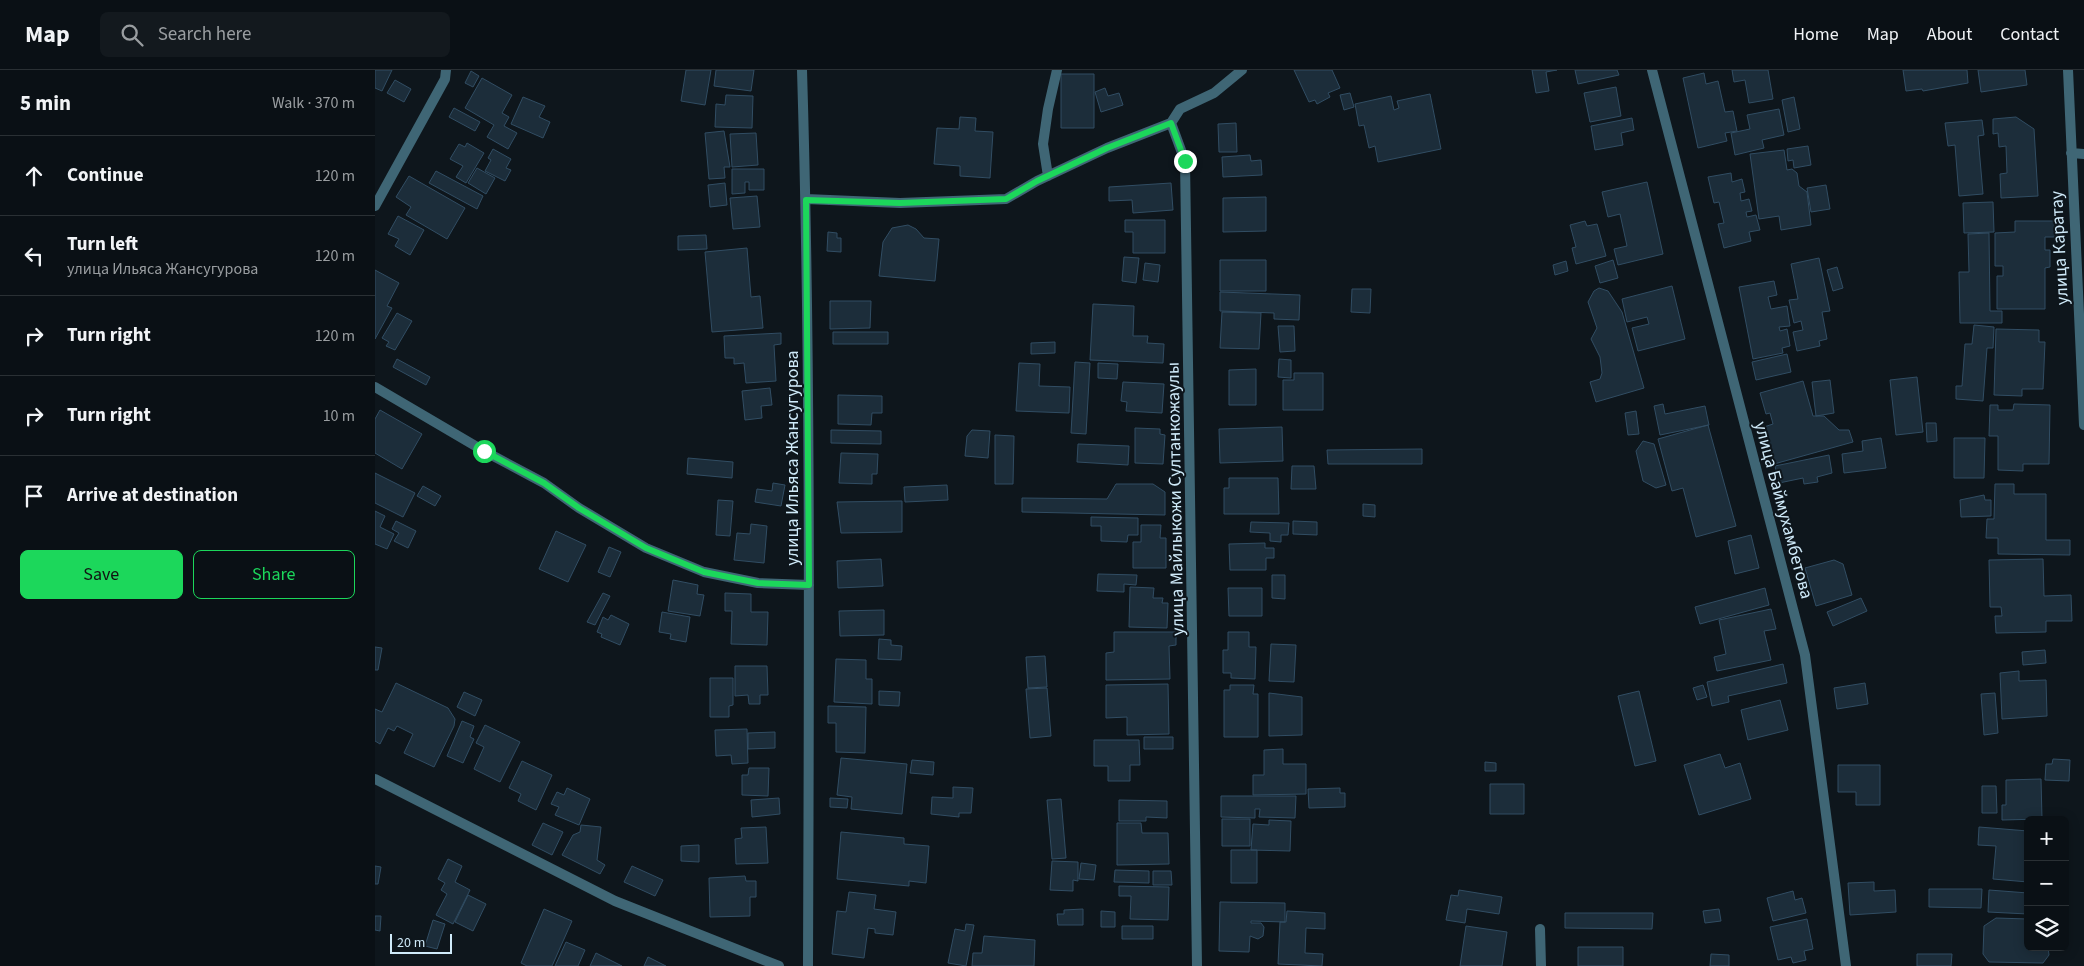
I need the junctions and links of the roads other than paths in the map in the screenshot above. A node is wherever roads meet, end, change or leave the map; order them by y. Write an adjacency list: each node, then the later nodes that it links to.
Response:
1 (447, 70): 12 (street)
2 (803, 70): 11 (street, улица Ильяса Жансугурова)
3 (1057, 70): 10 (street)
4 (1242, 70): 7 (street)
5 (1652, 70): 22 (street, улица Баймухамбетова)
6 (2069, 70): 8 (street, улица Каратау)
7 (1171, 123): 10 (street); 20 (street, улица Майлыкожи Султанкожаулы)
8 (2071, 154): 9 (street); 14 (street, улица Каратау)
9 (2084, 154)
10 (1048, 176): 11 (street)
11 (806, 200): 15 (street, улица Ильяса Жансугурова)
12 (375, 206)
13 (375, 387): 15 (street)
14 (2084, 425)
15 (809, 585): 19 (street, улица Ильяса Жансугурова)
16 (375, 779): 18 (street)
17 (1540, 929): 21 (street)
18 (779, 966)
19 (808, 966)
20 (1197, 966)
21 (1541, 966)
22 (1846, 966)

